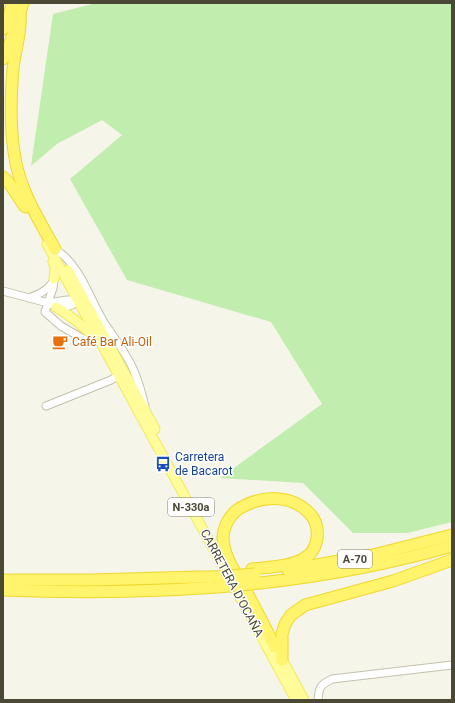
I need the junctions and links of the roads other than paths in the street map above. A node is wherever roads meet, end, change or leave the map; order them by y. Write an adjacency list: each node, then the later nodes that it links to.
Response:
1 (12, 3): 3 (highway)
2 (22, 7): 4 (highway); 7 (highway)
3 (3, 29)
4 (3, 59)
5 (3, 177): 6 (highway)
6 (41, 234): 8 (main road); 11 (main road, CARRETERA D'OCAÑA / N-330a)
7 (57, 252): 11 (main road); 15 (main road, CARRETERA D'OCAÑA / N-330a); 17 (street)
8 (54, 279): 10 (street); 12 (street)
9 (3, 291): 10 (street)
10 (29, 298): 12 (street)
11 (78, 300): 12 (street); 14 (main road, CARRETERA D'OCAÑA / N-330a); 15 (main road)
12 (52, 305): 13 (main road); 13 (street)
13 (94, 339): 14 (main road)
14 (119, 375): 16 (street); 32 (main road, CARRETERA D'OCAÑA / N-330a)
15 (139, 400): 17 (main road, CARRETERA D'OCAÑA / N-330a)
16 (46, 406)
17 (145, 410): 29 (main road, CARRETERA D'OCAÑA / N-330a)
18 (452, 535): 22 (highway, A-70)
19 (452, 546): 22 (highway, A-70)
20 (452, 560): 30 (highway)
21 (3, 574): 25 (highway)
22 (256, 575): 23 (highway, A-70, bridge); 23 (highway); 29 (highway)
23 (214, 579): 25 (highway, A-70); 26 (highway, A-70)
24 (3, 580): 25 (highway, A-70)
25 (41, 580)
26 (195, 589): 27 (highway, A-70); 28 (highway)
27 (3, 590)
28 (3, 596)
29 (275, 647): 30 (main road, CARRETERA D'OCAÑA / N-330a)
30 (282, 660): 33 (main road, CARRETERA D'OCAÑA / N-330a)
31 (452, 665): 34 (street)
32 (296, 700)
33 (304, 700)
34 (318, 700)

